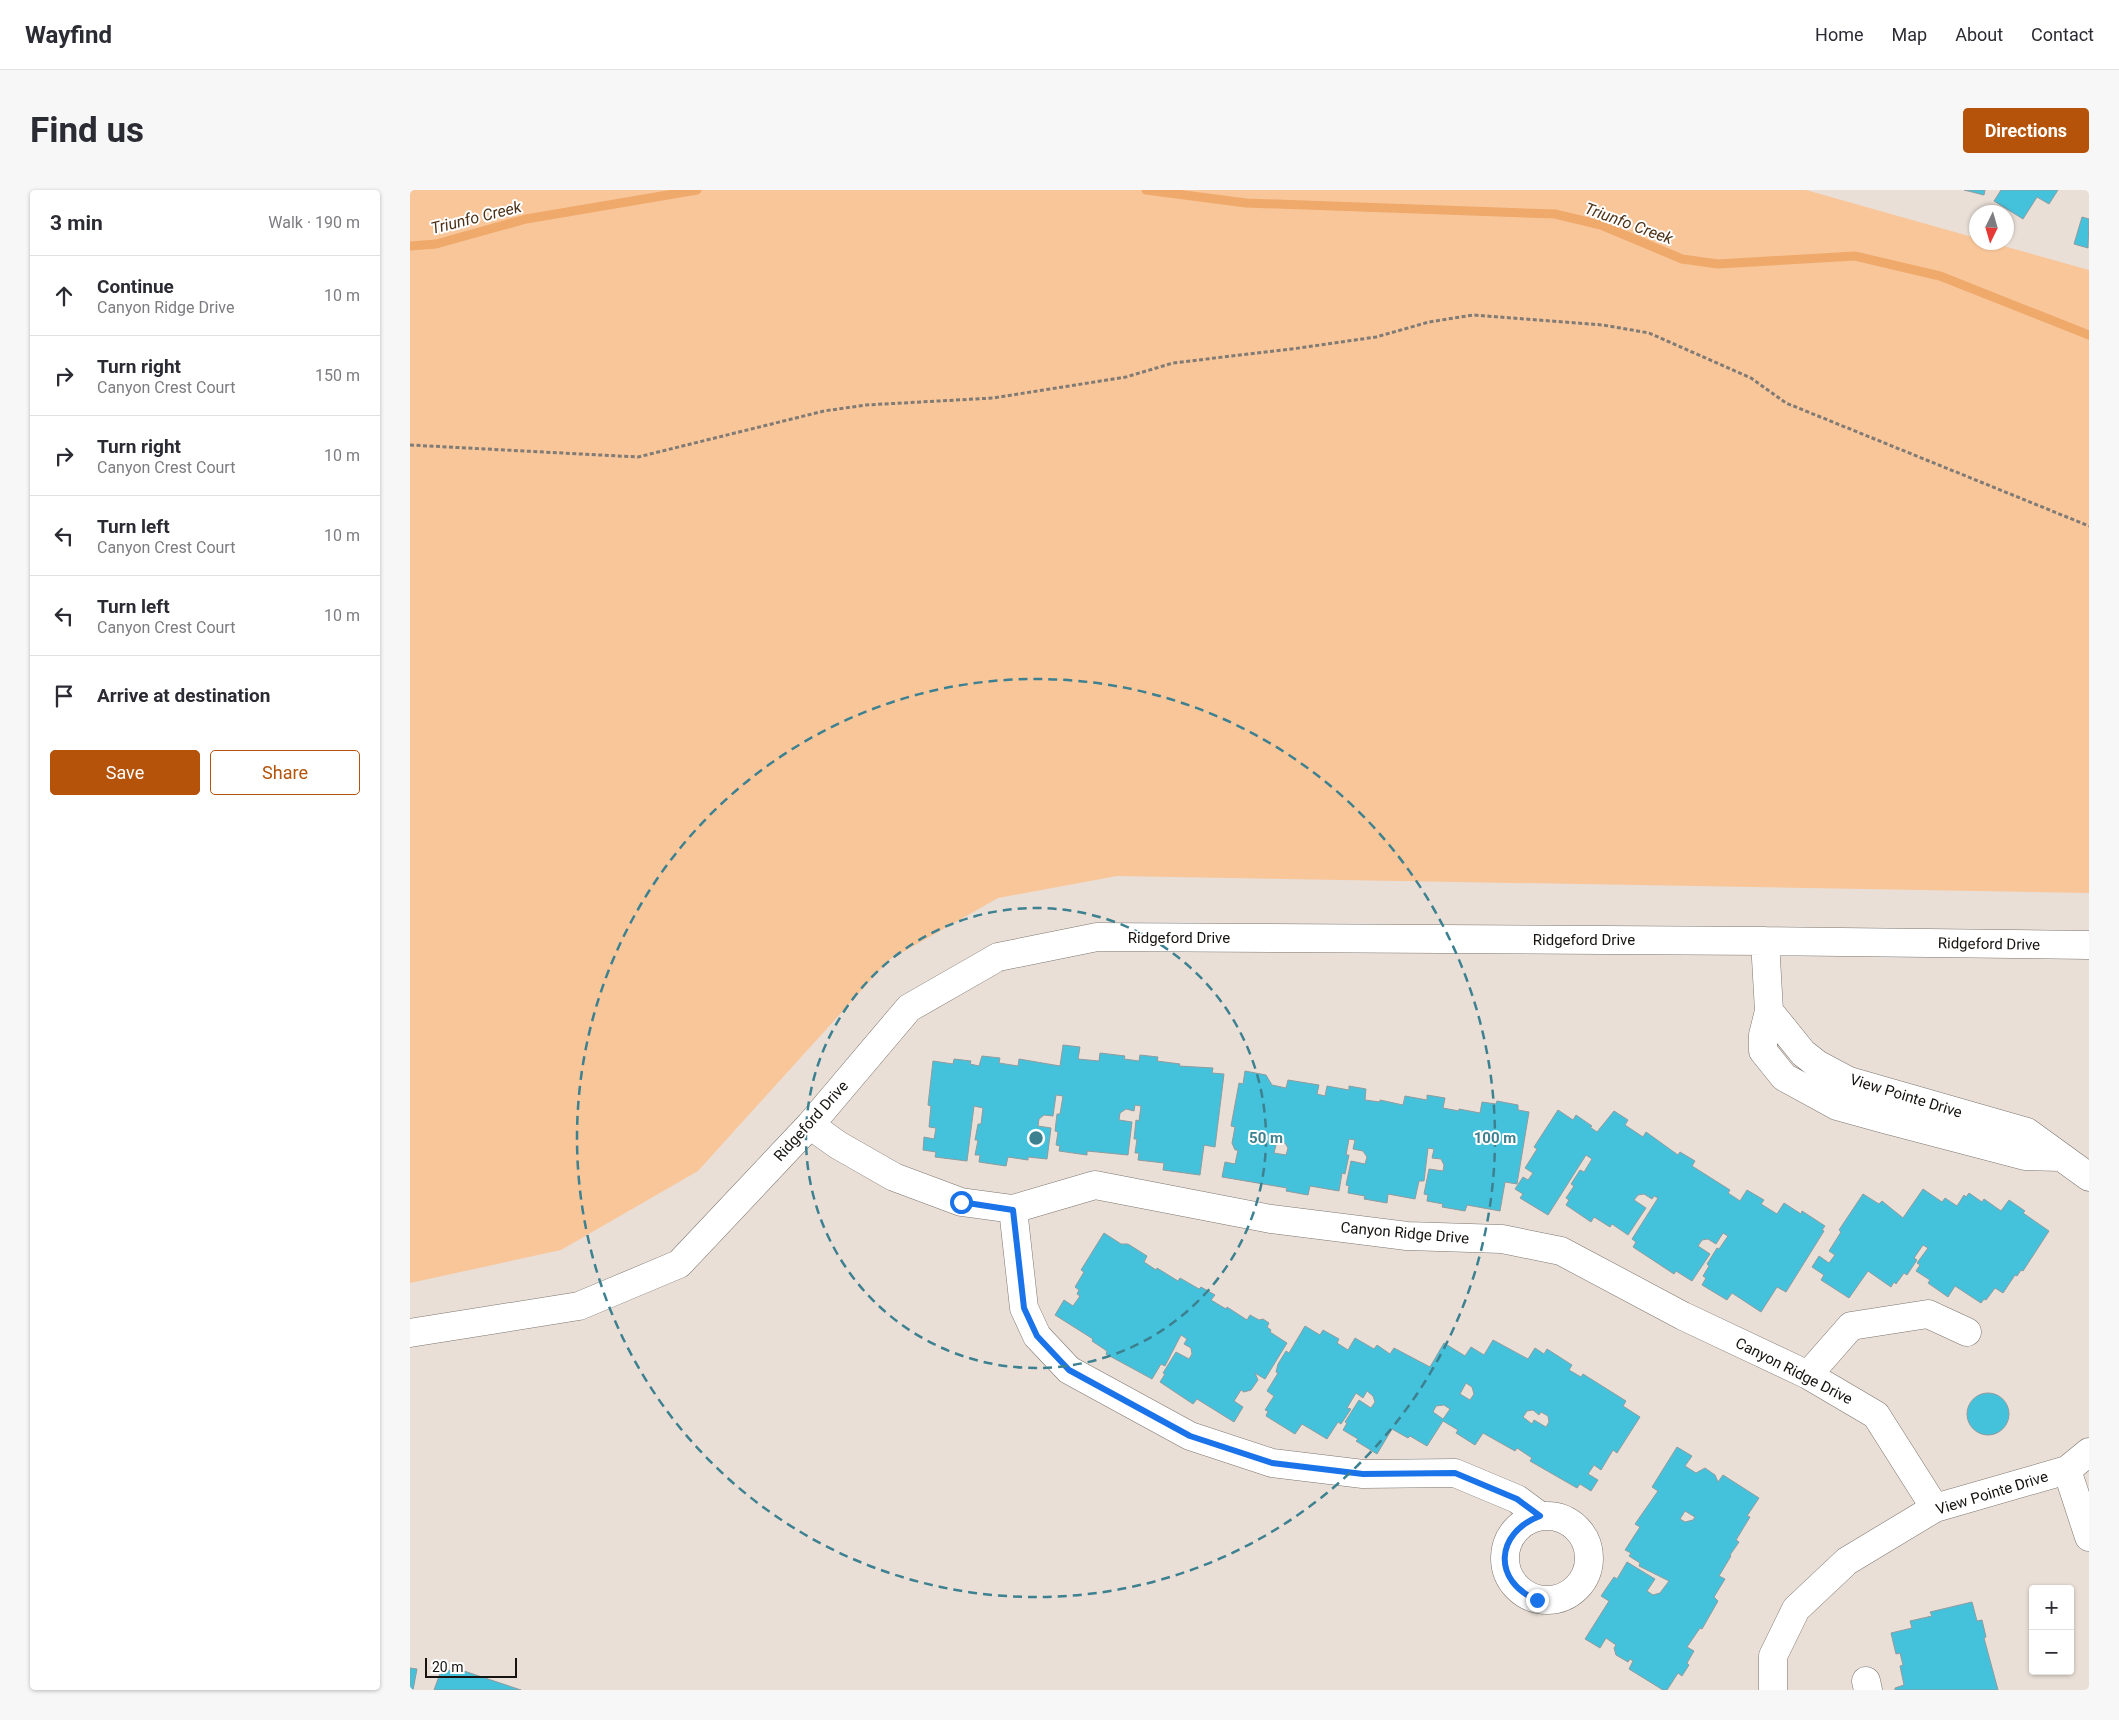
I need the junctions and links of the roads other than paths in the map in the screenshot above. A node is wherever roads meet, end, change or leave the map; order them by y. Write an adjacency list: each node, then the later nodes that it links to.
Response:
1 (1765, 941): 2 (street, Ridgeford Drive); 3 (street, Ridgeford Drive); 4 (street, View Pointe Drive)
2 (2089, 945)
3 (810, 1125): 5 (street, Canyon Ridge Drive); 7 (street, Ridgeford Drive)
4 (2089, 1177)
5 (1013, 1210): 8 (street, Canyon Ridge Drive); 12 (street)
6 (1967, 1332): 8 (street)
7 (410, 1333)
8 (1808, 1375): 11 (street, Canyon Ridge Drive)
9 (2089, 1452): 10 (street, View Pointe Drive)
10 (2067, 1470): 11 (street, View Pointe Drive); 13 (street)
11 (1935, 1508): 14 (street, View Pointe Drive)
12 (1540, 1516)
13 (2089, 1537)
14 (1773, 1690)

